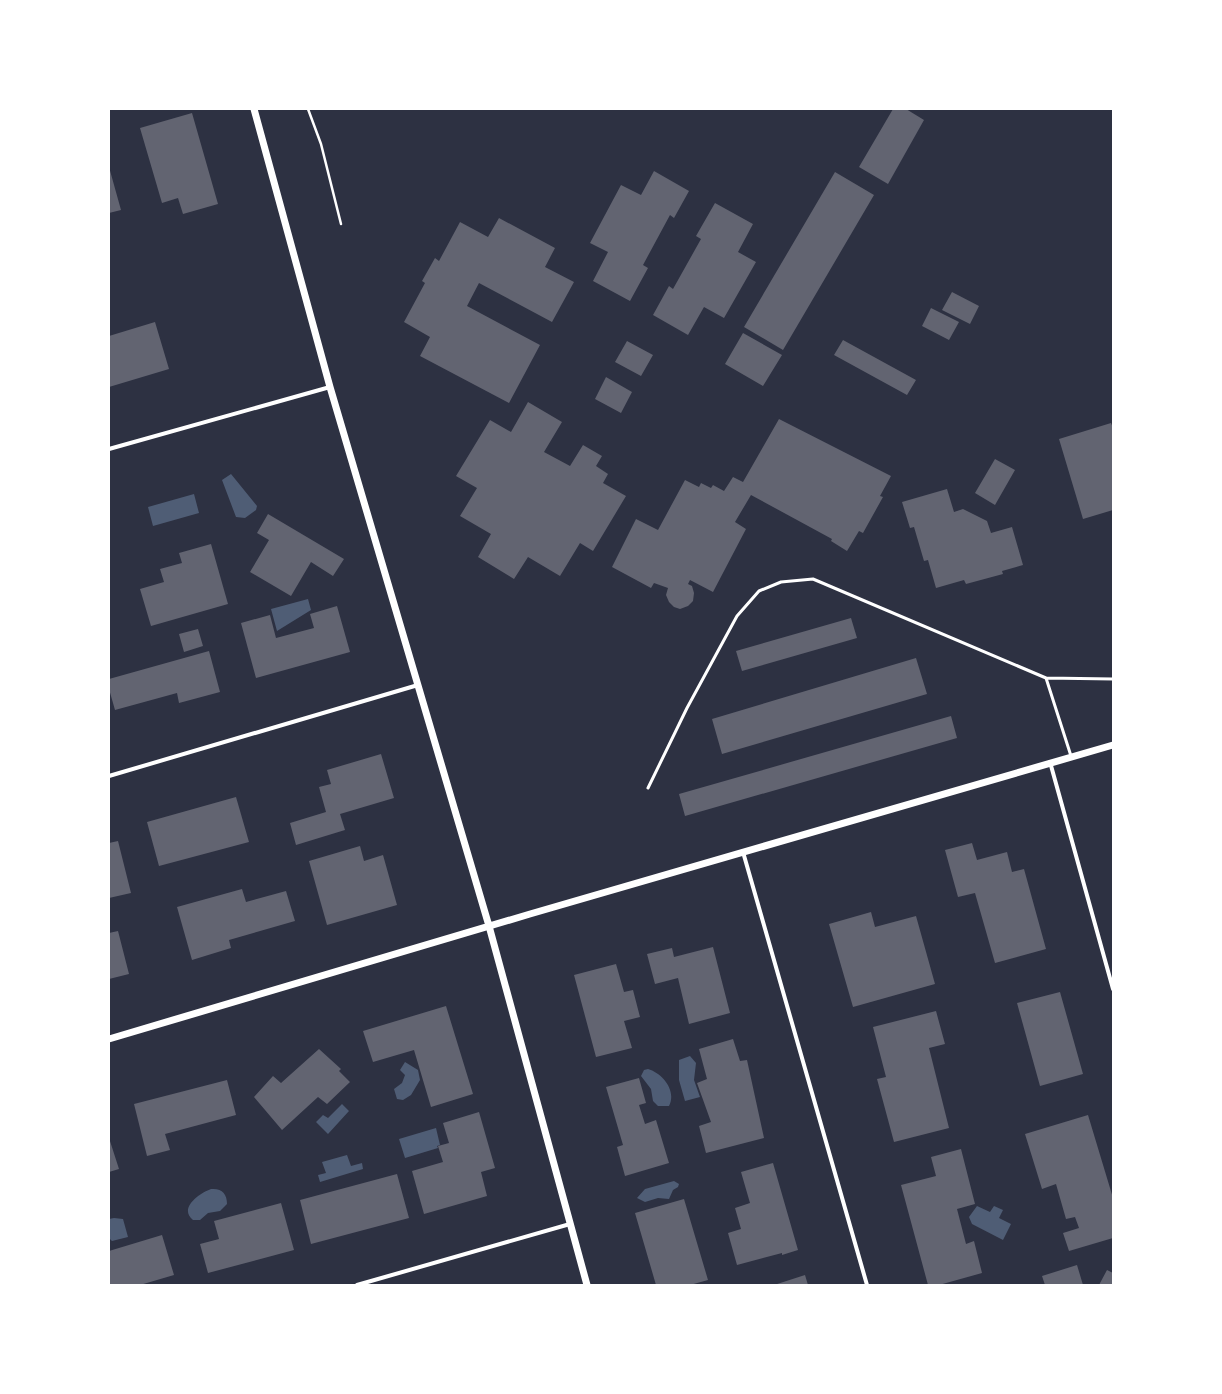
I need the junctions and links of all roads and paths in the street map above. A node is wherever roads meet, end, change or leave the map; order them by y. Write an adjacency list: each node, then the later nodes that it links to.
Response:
1 (254, 109): 4 (street)
2 (308, 109): 3 (path)
3 (341, 224)
4 (330, 387): 5 (street); 8 (street)
5 (109, 449)
6 (1046, 678): 7 (lane); 10 (lane); 13 (lane)
7 (1113, 678)
8 (418, 685): 12 (street); 15 (street)
9 (1113, 745): 10 (street)
10 (1071, 756): 11 (street)
11 (1050, 762): 14 (street); 16 (street)
12 (109, 776)
13 (648, 788)
14 (743, 852): 15 (street); 21 (street)
15 (489, 926): 17 (street); 18 (street)
16 (1113, 989)
17 (109, 1039)
18 (570, 1224): 19 (street); 20 (street)
19 (357, 1285)
20 (587, 1285)
21 (867, 1285)

